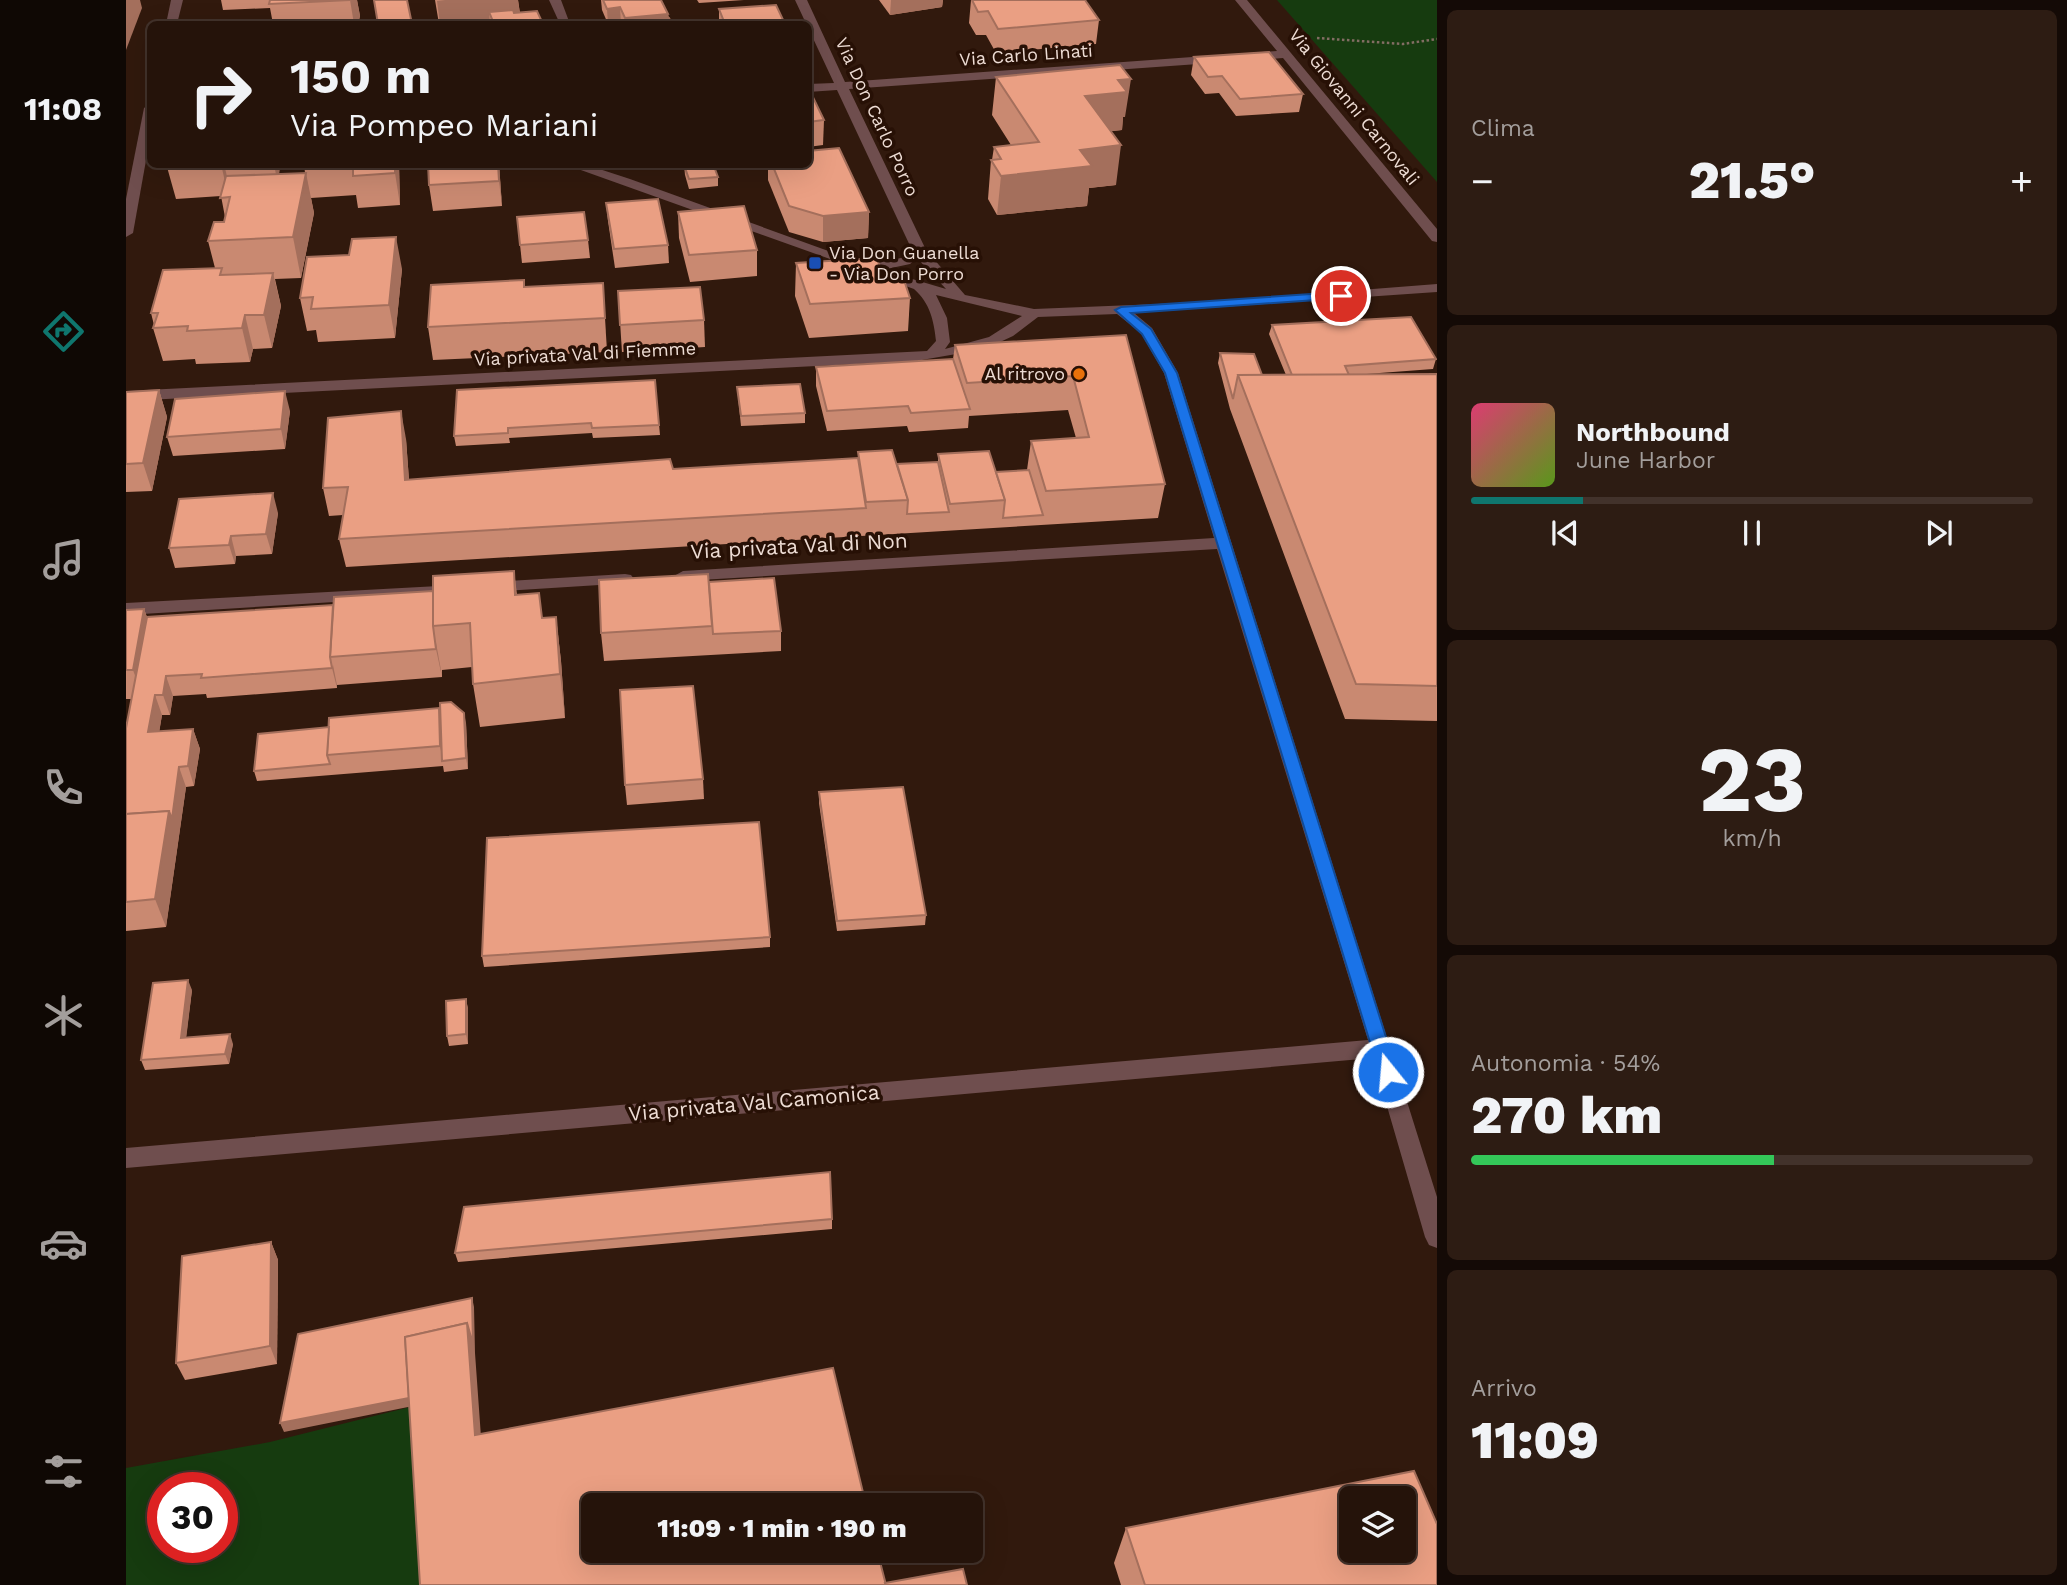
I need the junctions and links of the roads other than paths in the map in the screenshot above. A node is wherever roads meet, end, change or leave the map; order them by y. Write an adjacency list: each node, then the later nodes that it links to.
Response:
1 (177, 0): 5 (street)
2 (555, 0): 6 (street)
3 (801, 0): 7 (street, Via Don Carlo Porro)
4 (1241, 0): 9 (street, Via Giovanni Carnovali)
5 (172, 21)
6 (564, 21)
7 (811, 21)
8 (812, 24): 10 (street, Via Don Carlo Porro)
9 (1288, 54): 10 (street, Via Carlo Linati); 15 (street, Via Giovanni Carnovali)
10 (841, 86): 11 (street, Via Carlo Linati); 16 (street, Via Don Carlo Porro)
11 (812, 88)
12 (143, 132): 14 (street)
13 (582, 168): 17 (street)
14 (126, 233)
15 (1437, 238)
16 (919, 251): 17 (street); 20 (street, Via Don Carlo Porro)
17 (867, 268): 18 (street)
18 (916, 284): 20 (street); 23 (street)
19 (1437, 288): 21 (street)
20 (962, 297): 22 (street)
21 (1121, 310): 22 (street); 25 (street)
22 (1034, 313): 23 (street, Via privata Val di Fiemme)
23 (932, 355): 24 (street, Via privata Val di Fiemme)
24 (126, 396)
25 (1223, 543): 26 (street, Via privata Val di Non); 29 (street)
26 (671, 577)
27 (643, 578): 28 (street)
28 (126, 610)
29 (1381, 1048): 30 (street, Via privata Val Camonica); 31 (street)
30 (126, 1158)
31 (1437, 1237)

